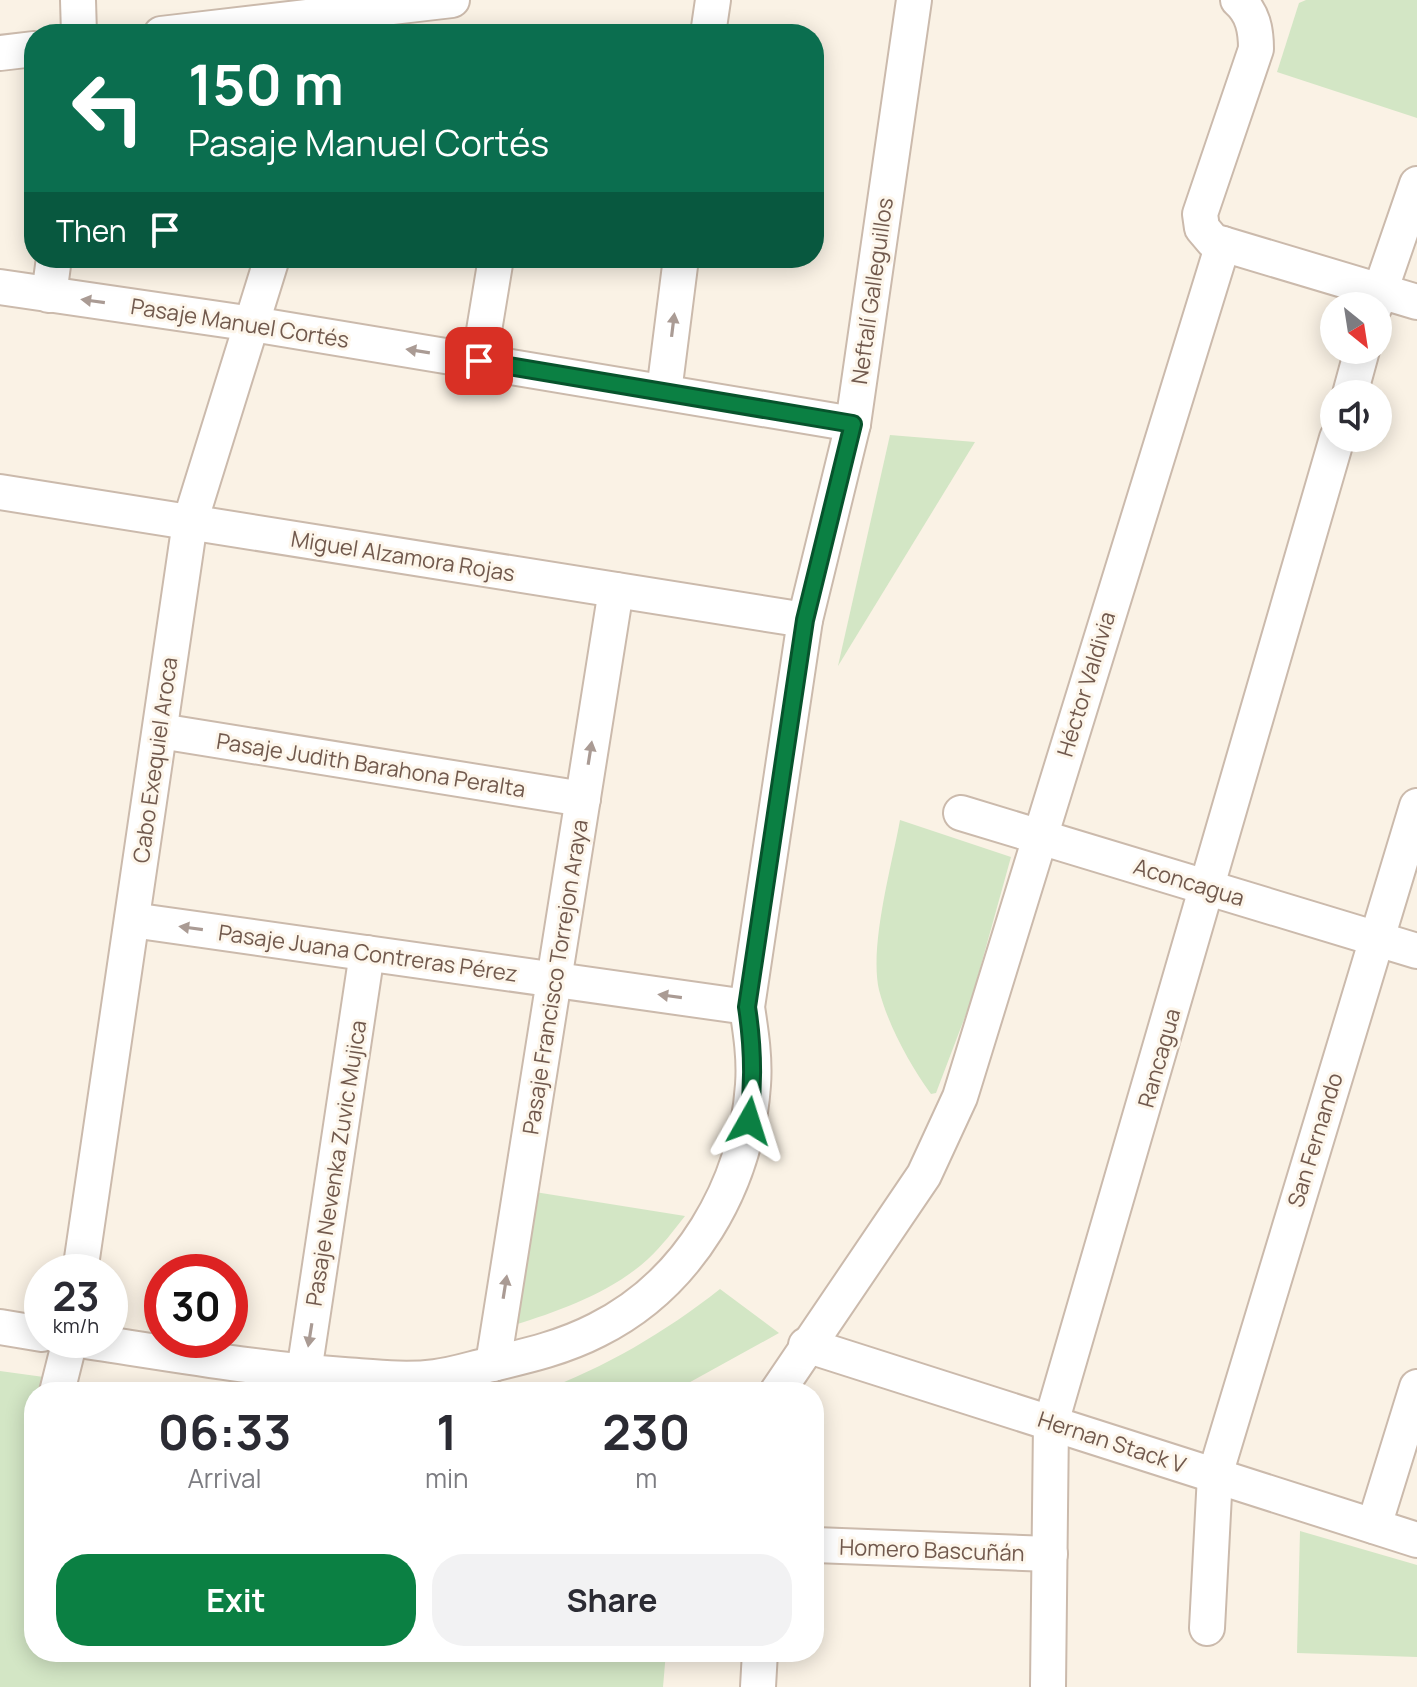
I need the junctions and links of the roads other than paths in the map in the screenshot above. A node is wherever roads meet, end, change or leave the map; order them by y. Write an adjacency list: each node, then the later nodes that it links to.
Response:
1 (78, 0): 7 (street)
2 (452, 0): 6 (street)
3 (713, 0): 9 (street)
4 (914, 0): 27 (street, Neftalí Galleguillos)
5 (1245, 1): 13 (street)
6 (306, 17): 8 (street)
7 (79, 24)
8 (246, 24)
9 (709, 24)
10 (24, 50): 11 (street)
11 (0, 53)
12 (1417, 184): 20 (street)
13 (1223, 244): 19 (street); 37 (street, Héctor Valdivia)
14 (53, 268): 21 (street)
15 (269, 268): 24 (street, Cabo Exequiel Aroca)
16 (494, 268): 25 (street)
17 (680, 268): 26 (street, one-way to 17)
18 (0, 287): 21 (street, Pasaje Manuel Cortés)
19 (1360, 292)
20 (1379, 292)
21 (49, 295): 24 (street, Pasaje Manuel Cortés, one-way to 21)
22 (1392, 300): 23 (street)
23 (1417, 302)
24 (253, 324): 25 (street, Pasaje Manuel Cortés, one-way to 24); 30 (street, Cabo Exequiel Aroca)
25 (479, 361): 26 (street, Pasaje Manuel Cortés)
26 (664, 392): 27 (street, Pasaje Manuel Cortés)
27 (853, 424): 32 (street, Neftalí Galleguillos)
28 (1333, 452): 38 (street, Rancagua)
29 (0, 492): 30 (street, Miguel Alzamora Rojas)
30 (190, 522): 31 (street, Miguel Alzamora Rojas); 33 (street, Cabo Exequiel Aroca)
31 (616, 590): 32 (street, Miguel Alzamora Rojas); 34 (street, Pasaje Francisco Torrejon Araya, one-way to 31)
32 (805, 620): 44 (street, Neftalí Galleguillos)
33 (160, 731): 34 (street, Pasaje Judith Barahona Peralta); 39 (street, Cabo Exequiel Aroca)
34 (583, 799): 43 (street, Pasaje Francisco Torrejon Araya)
35 (1417, 806): 40 (street, San Fernando)
36 (961, 813): 37 (street, Aconcagua)
37 (1039, 837): 38 (street, Aconcagua); 48 (street, Héctor Valdivia)
38 (1209, 888): 40 (street, Aconcagua); 56 (street, Rancagua)
39 (132, 920): 42 (street, Pasaje Juana Contreras Pérez, one-way to 39); 45 (street, Cabo Exequiel Aroca)
40 (1376, 938): 41 (street, Aconcagua); 57 (street, San Fernando)
41 (1417, 951)
42 (367, 953): 43 (street, Pasaje Juana Contreras Pérez); 52 (street, Pasaje Nevenka Zuvic Mujica, one-way to 52)
43 (554, 980): 44 (street, Pasaje Juana Contreras Pérez, one-way to 43); 51 (street, Pasaje Francisco Torrejon Araya, one-way to 43)
44 (747, 1007): 51 (street, Neftalí Galleguillos)
45 (83, 1254)
46 (0, 1327): 47 (street)
47 (24, 1331)
48 (806, 1345): 54 (street, Héctor Valdivia); 56 (street, Hernan Stack V)
49 (128, 1347): 52 (street, Neftalí Galleguillos)
50 (66, 1358): 53 (street)
51 (493, 1364): 52 (street, Neftalí Galleguillos)
52 (304, 1372)
53 (60, 1382)
54 (783, 1382)
55 (1417, 1387): 58 (street)
56 (1051, 1423): 57 (street, Hernan Stack V); 61 (street, Rancagua)
57 (1215, 1475): 58 (street, Hernan Stack V); 62 (street, San Fernando)
58 (1374, 1526): 59 (street, Hernan Stack V)
59 (1417, 1540)
60 (824, 1545): 61 (street, Homero Bascuñán)
61 (1050, 1554): 65 (street, Rancagua)
62 (1207, 1628)
63 (759, 1662): 64 (street)
64 (758, 1687)
65 (1048, 1687)

